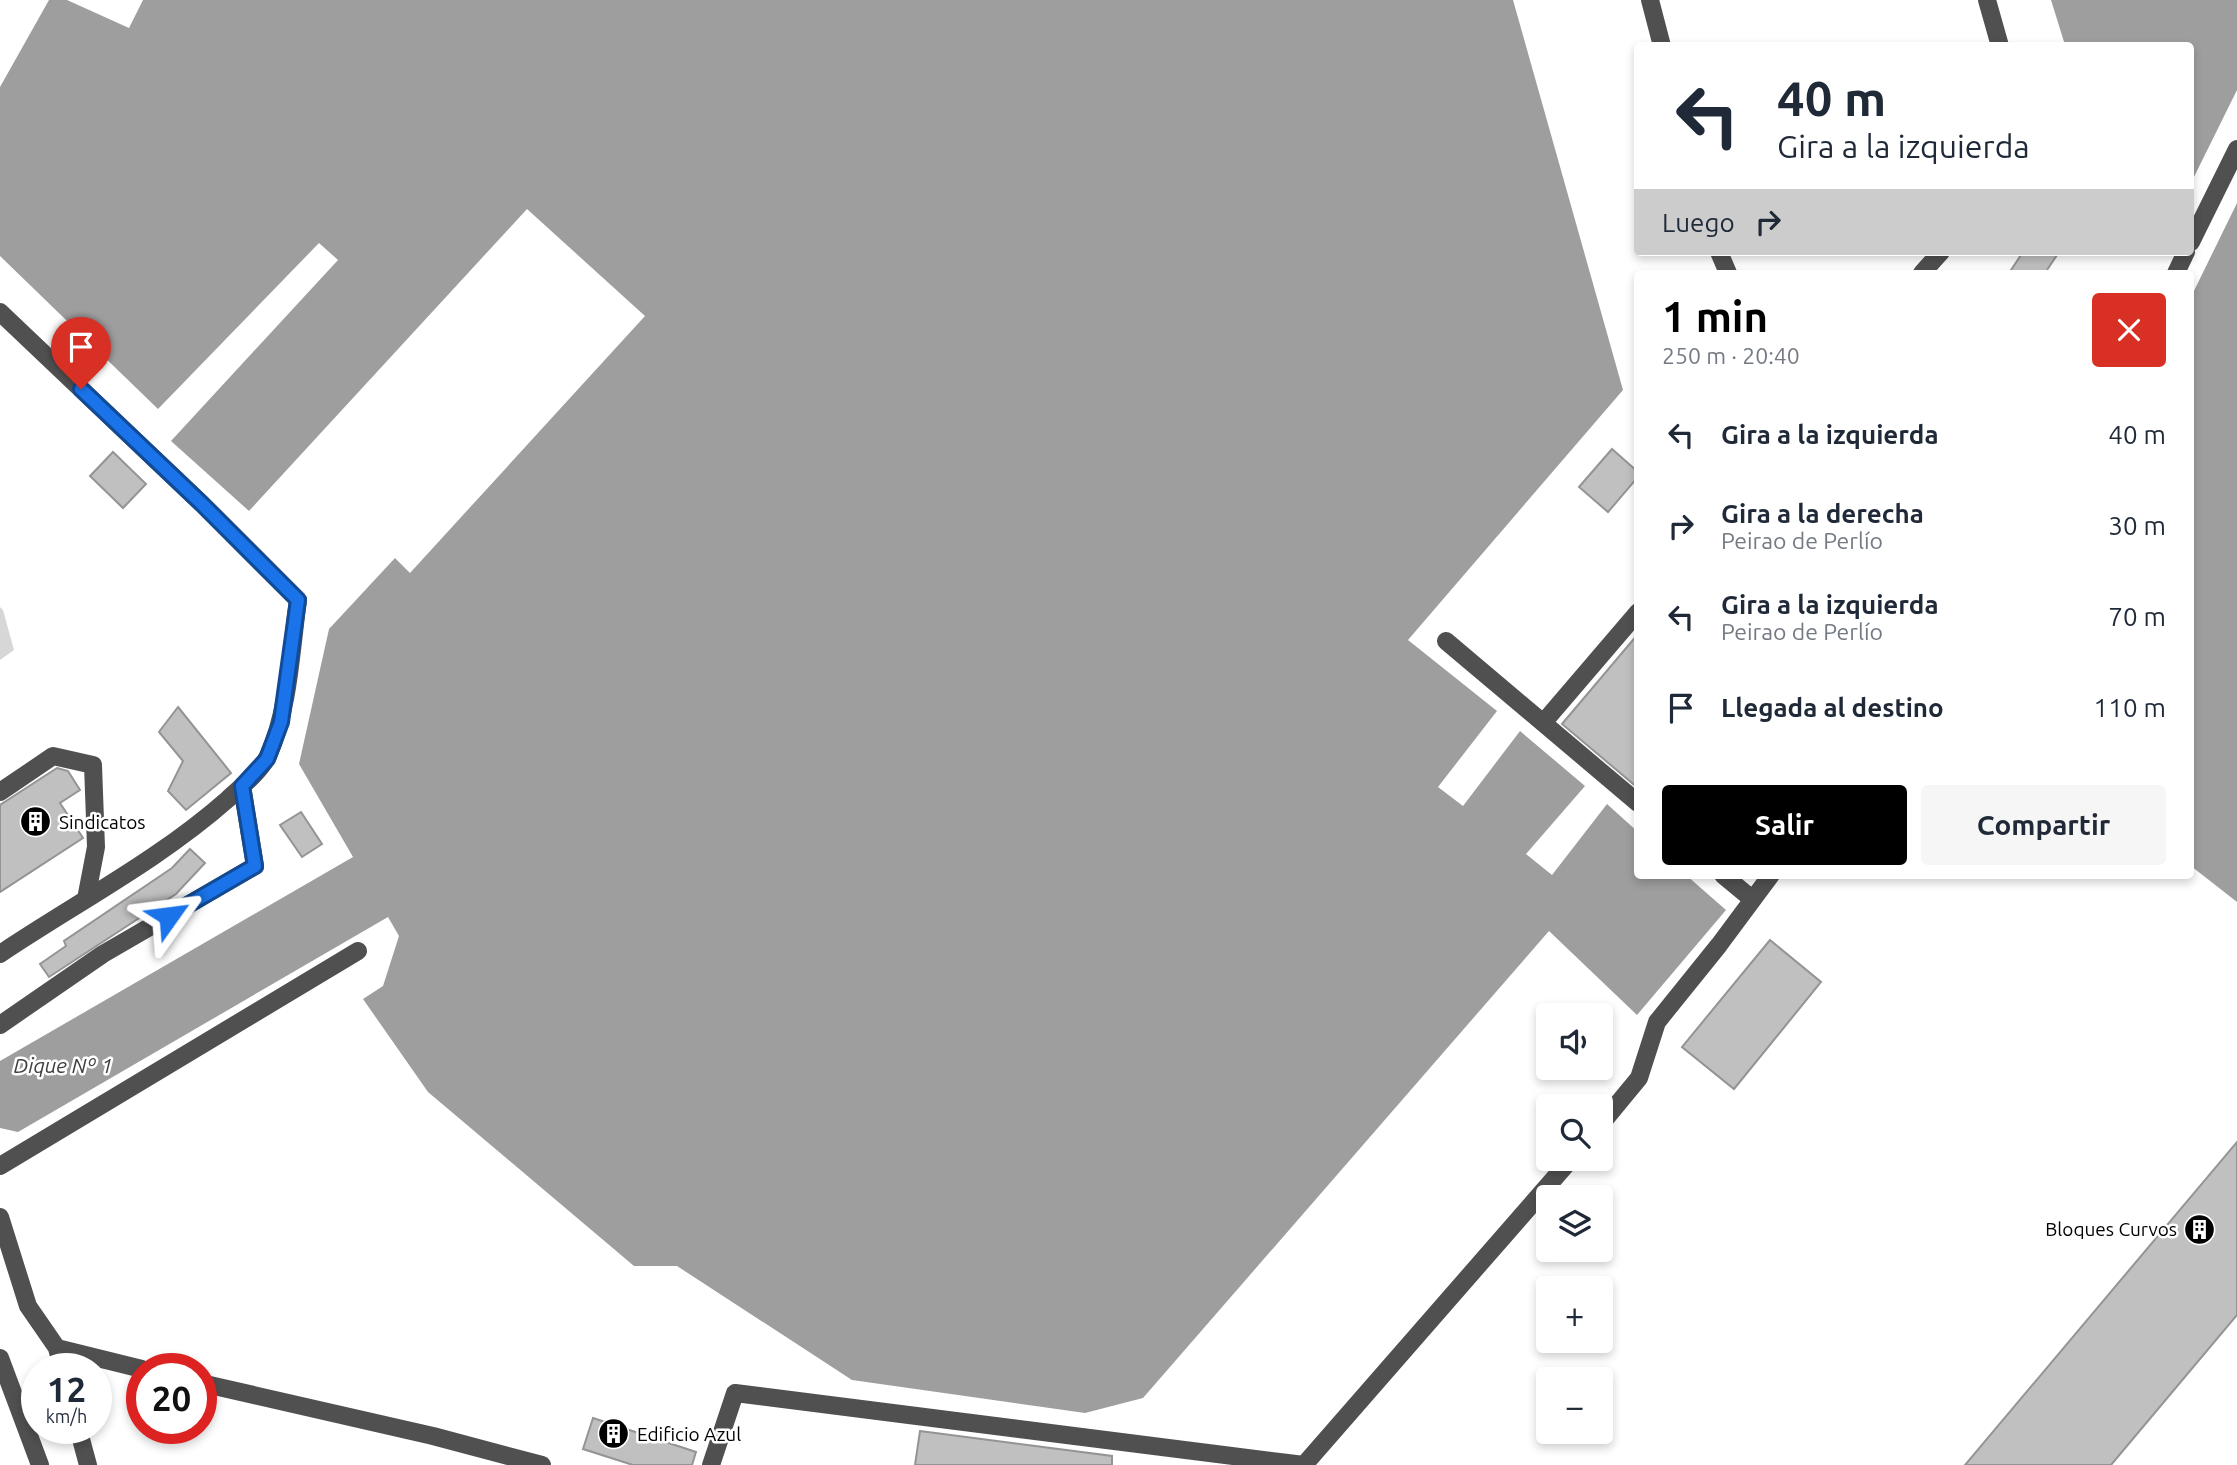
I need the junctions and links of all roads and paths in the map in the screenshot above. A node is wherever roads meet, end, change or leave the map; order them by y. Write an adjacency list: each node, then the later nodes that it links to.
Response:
1 (1650, 0): 3 (street)
2 (1987, 0): 4 (street)
3 (1661, 42)
4 (1999, 42)
5 (2237, 149): 6 (street)
6 (2194, 236)
7 (1937, 256): 8 (street)
8 (1925, 270)
9 (0, 312): 13 (street)
10 (1634, 617): 12 (street)
11 (1446, 641): 12 (street)
12 (1543, 723): 15 (street)
13 (242, 786): 18 (street); 22 (street)
14 (0, 792): 18 (street)
15 (1634, 800)
16 (1728, 879): 19 (street)
17 (1768, 879): 19 (street)
18 (86, 899): 21 (street)
19 (1752, 899): 23 (street)
20 (358, 951): 24 (street)
21 (0, 954)
22 (0, 1025)
23 (1613, 1109)
24 (0, 1166)
25 (1561, 1171): 37 (street)
26 (0, 1217): 27 (street)
27 (57, 1348): 28 (street); 30 (street)
28 (58, 1353)
29 (0, 1359): 33 (street)
30 (126, 1365)
31 (217, 1387): 35 (street)
32 (82, 1444): 34 (street)
33 (40, 1465)
34 (88, 1465)
35 (542, 1465)
36 (711, 1465): 37 (street)
37 (1304, 1465)

